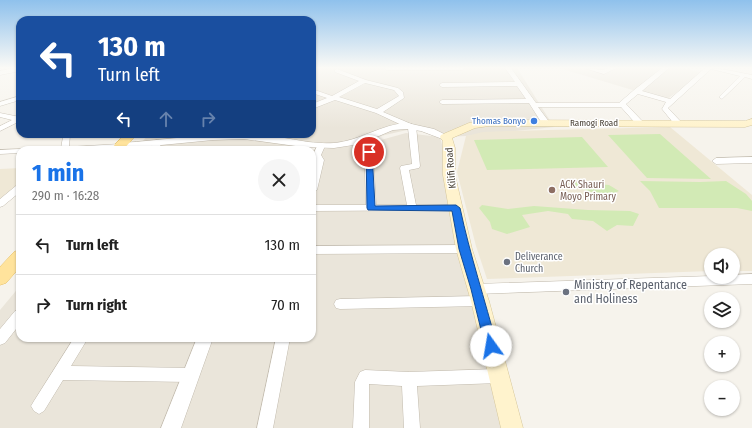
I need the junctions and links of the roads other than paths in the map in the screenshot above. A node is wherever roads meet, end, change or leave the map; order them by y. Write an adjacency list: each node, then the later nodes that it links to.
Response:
1 (351, 88): 10 (street)
2 (392, 88): 18 (street)
3 (522, 88): 14 (street)
4 (640, 88): 7 (street)
5 (685, 88): 12 (street)
6 (731, 88): 9 (street)
7 (636, 91): 12 (street); 17 (street)
8 (316, 92): 10 (street)
9 (722, 97)
10 (333, 98): 16 (street); 18 (street)
11 (16, 99): 15 (street)
12 (670, 101): 24 (street)
13 (442, 102): 14 (street)
14 (532, 103): 17 (street); 22 (street)
15 (0, 104)
16 (316, 105)
17 (622, 105): 23 (street)
18 (378, 112): 26 (street)
19 (0, 115): 20 (street)
20 (16, 118)
21 (16, 121): 27 (street)
22 (546, 123): 23 (main road, Ramogi Road); 28 (main road, Ramogi Road)
23 (640, 123): 24 (main road, Ramogi Road)
24 (678, 123): 25 (main road, Ramogi Road)
25 (750, 125)
26 (410, 126): 28 (street, Kilifi Road); 32 (street, Kilifi Road); 49 (street)
27 (0, 129)
28 (445, 137): 50 (main road, Kilifi Road)
29 (127, 138): 35 (main road)
30 (184, 138): 34 (street, Kilifi Road)
31 (271, 138): 33 (street, Kilifi Road)
32 (368, 138): 39 (street, Kilifi Road); 48 (street)
33 (276, 139): 38 (street); 39 (street, Kilifi Road)
34 (159, 142): 36 (street, Kilifi Road); 37 (street)
35 (120, 146)
36 (132, 146)
37 (156, 146)
38 (273, 146)
39 (321, 146): 44 (street)
40 (16, 151): 41 (street)
41 (0, 152)
42 (752, 160): 43 (street)
43 (716, 161)
44 (316, 175)
45 (16, 190): 46 (street)
46 (0, 204)
47 (316, 208): 48 (street)
48 (371, 208): 49 (street)
49 (412, 208): 50 (street)
50 (456, 208): 51 (main road, Kilifi Road)
51 (464, 249): 52 (street); 56 (main road, Kilifi Road)
52 (316, 250)
53 (16, 260): 54 (main road)
54 (0, 278)
55 (752, 279): 56 (street)
56 (479, 295): 57 (street); 65 (main road, Kilifi Road)
57 (340, 304)
58 (16, 320): 59 (street)
59 (0, 339)
60 (79, 342): 63 (street)
61 (203, 342): 64 (street)
62 (282, 342): 69 (street)
63 (60, 373): 64 (street); 67 (street)
64 (190, 375): 68 (street)
65 (498, 376): 66 (street); 72 (main road, Kilifi Road)
66 (409, 379): 70 (street); 71 (street)
67 (39, 406)
68 (170, 428)
69 (265, 428)
70 (361, 428)
71 (412, 428)
72 (512, 428)

